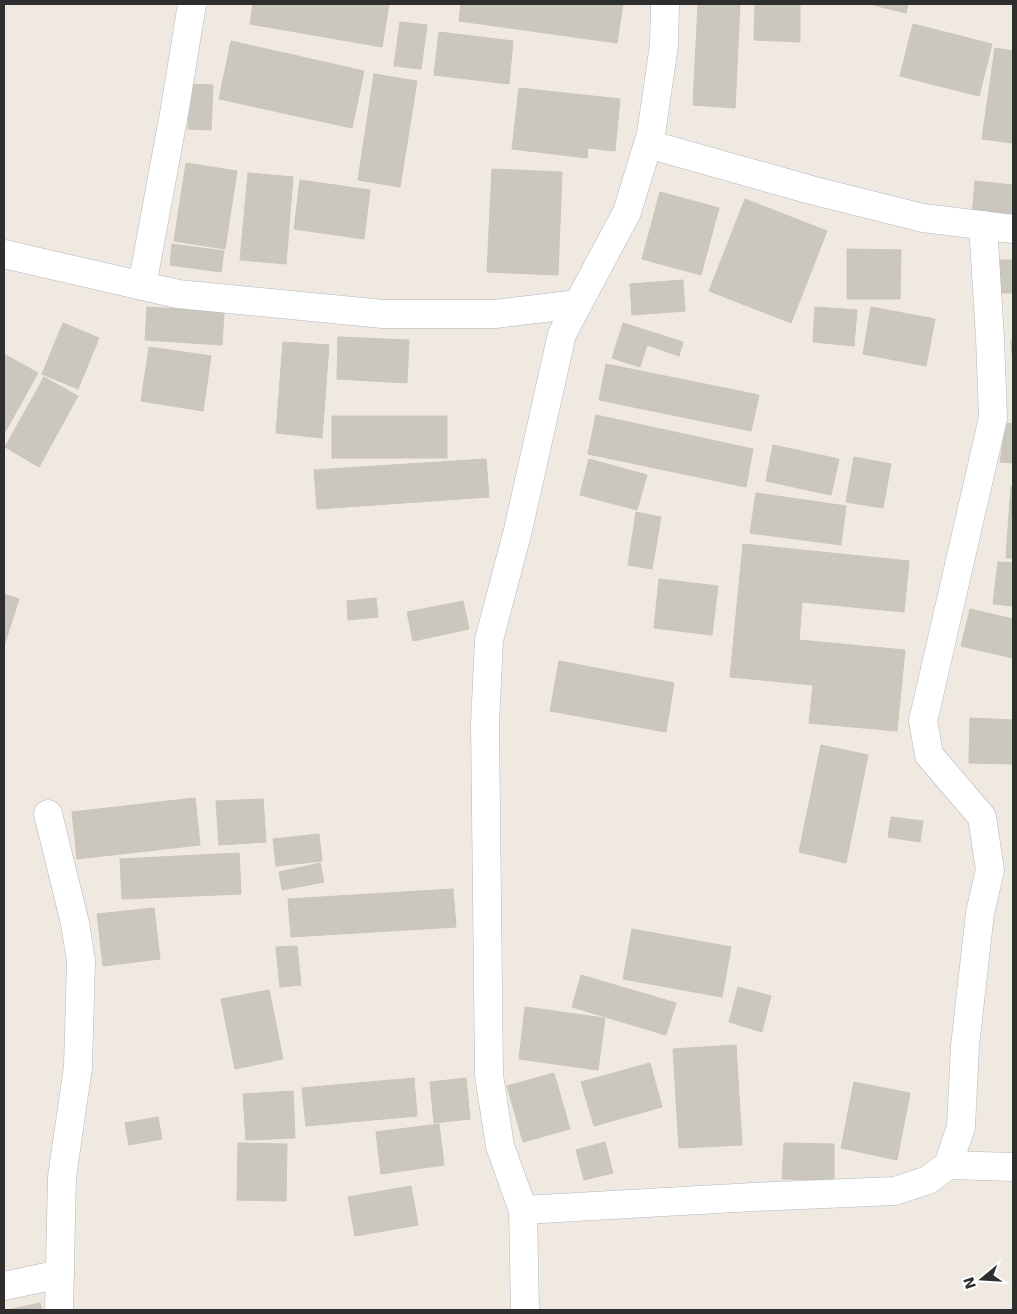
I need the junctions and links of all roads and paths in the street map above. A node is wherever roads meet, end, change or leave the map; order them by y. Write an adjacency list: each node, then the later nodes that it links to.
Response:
1 (192, 4): 7 (street)
2 (665, 4): 3 (street)
3 (648, 144): 4 (street); 8 (street)
4 (983, 225): 5 (street); 10 (street)
5 (1013, 228)
6 (4, 254): 7 (street)
7 (142, 286): 8 (street)
8 (578, 304): 12 (street)
9 (48, 814): 13 (street)
10 (948, 1165): 11 (street); 12 (street)
11 (1013, 1167)
12 (523, 1210): 16 (street)
13 (60, 1274): 14 (street); 15 (street)
14 (4, 1286)
15 (59, 1310)
16 (525, 1310)

